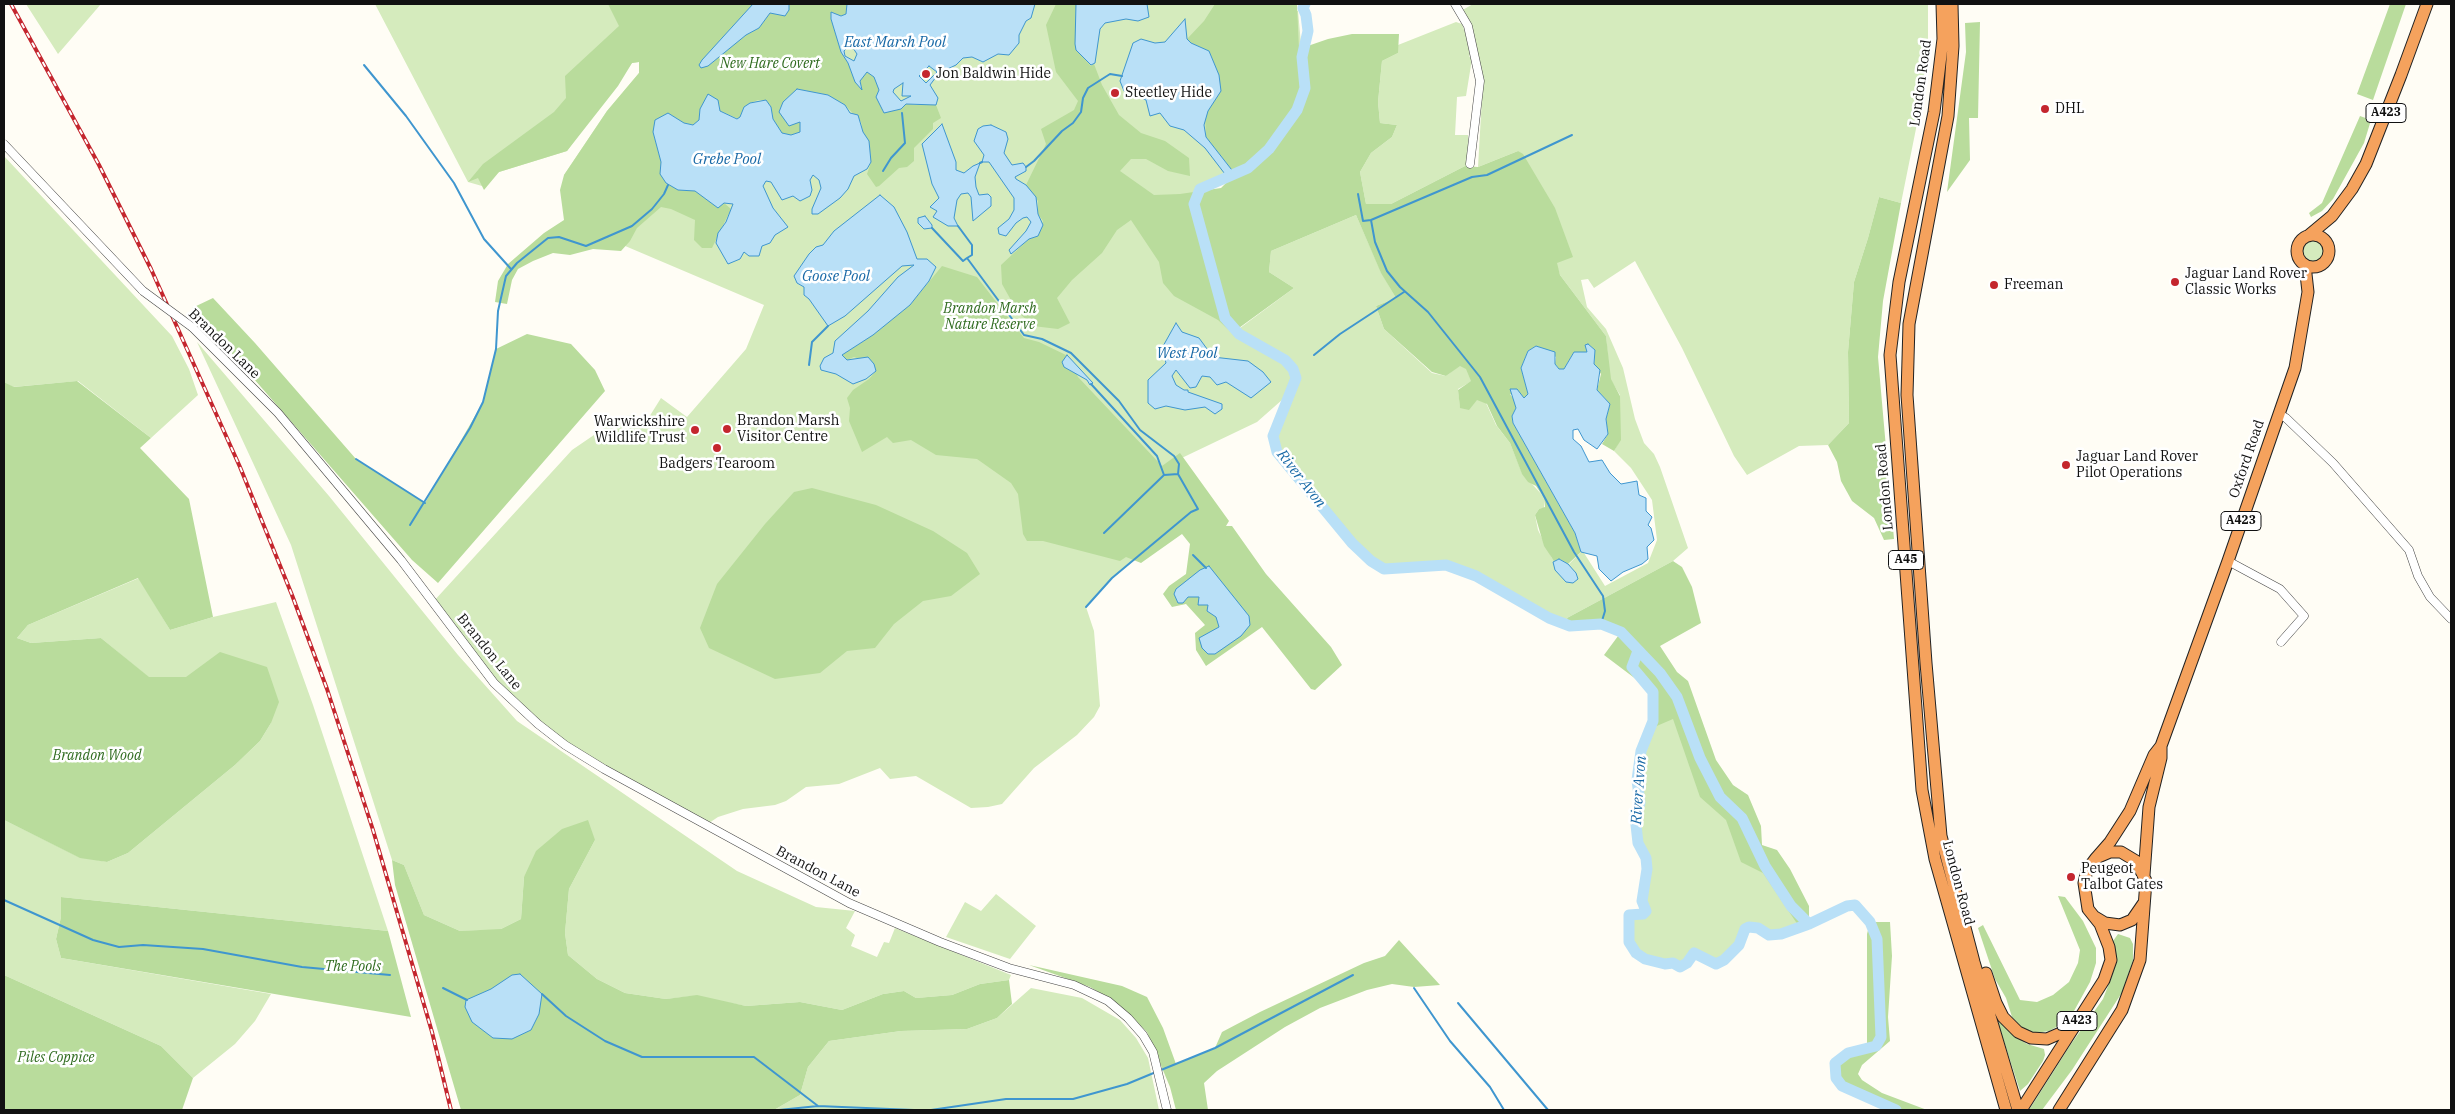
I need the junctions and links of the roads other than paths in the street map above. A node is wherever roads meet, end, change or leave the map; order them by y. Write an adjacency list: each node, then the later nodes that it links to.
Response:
1 (1455, 4): 6 (street)
2 (1942, 4): 26 (highway, London Road / A45)
3 (1952, 4): 20 (highway, London Road / A45)
4 (2427, 4): 7 (highway, A423)
5 (4, 144): 25 (street, Brandon Lane, bridge)
6 (1470, 164)
7 (2332, 216): 8 (highway, A423); 9 (highway, A423)
8 (2308, 236): 9 (highway); 11 (highway)
9 (2328, 245): 10 (highway)
10 (2323, 264): 11 (highway); 12 (highway, Oxford Road / A423)
11 (2305, 266): 12 (highway, Oxford Road / A423)
12 (2308, 292): 13 (highway, Oxford Road / A423)
13 (2279, 414): 14 (highway, Oxford Road / A423); 15 (street)
14 (2228, 561): 16 (street); 17 (highway, Oxford Road / A423)
15 (2451, 618)
16 (2281, 642)
17 (2161, 746): 18 (highway, Oxford Road / A423); 19 (highway, Oxford Road / A423)
18 (2096, 858): 19 (highway); 22 (highway)
19 (2144, 875): 21 (highway)
20 (1955, 892): 23 (highway); 24 (highway, London Road / A45)
21 (2145, 900): 22 (highway); 27 (highway, A423)
22 (2094, 916): 23 (highway, A423)
23 (2073, 1027): 24 (highway, A423)
24 (2022, 1107)
25 (1167, 1110)
26 (2006, 1110)
27 (2059, 1110)

